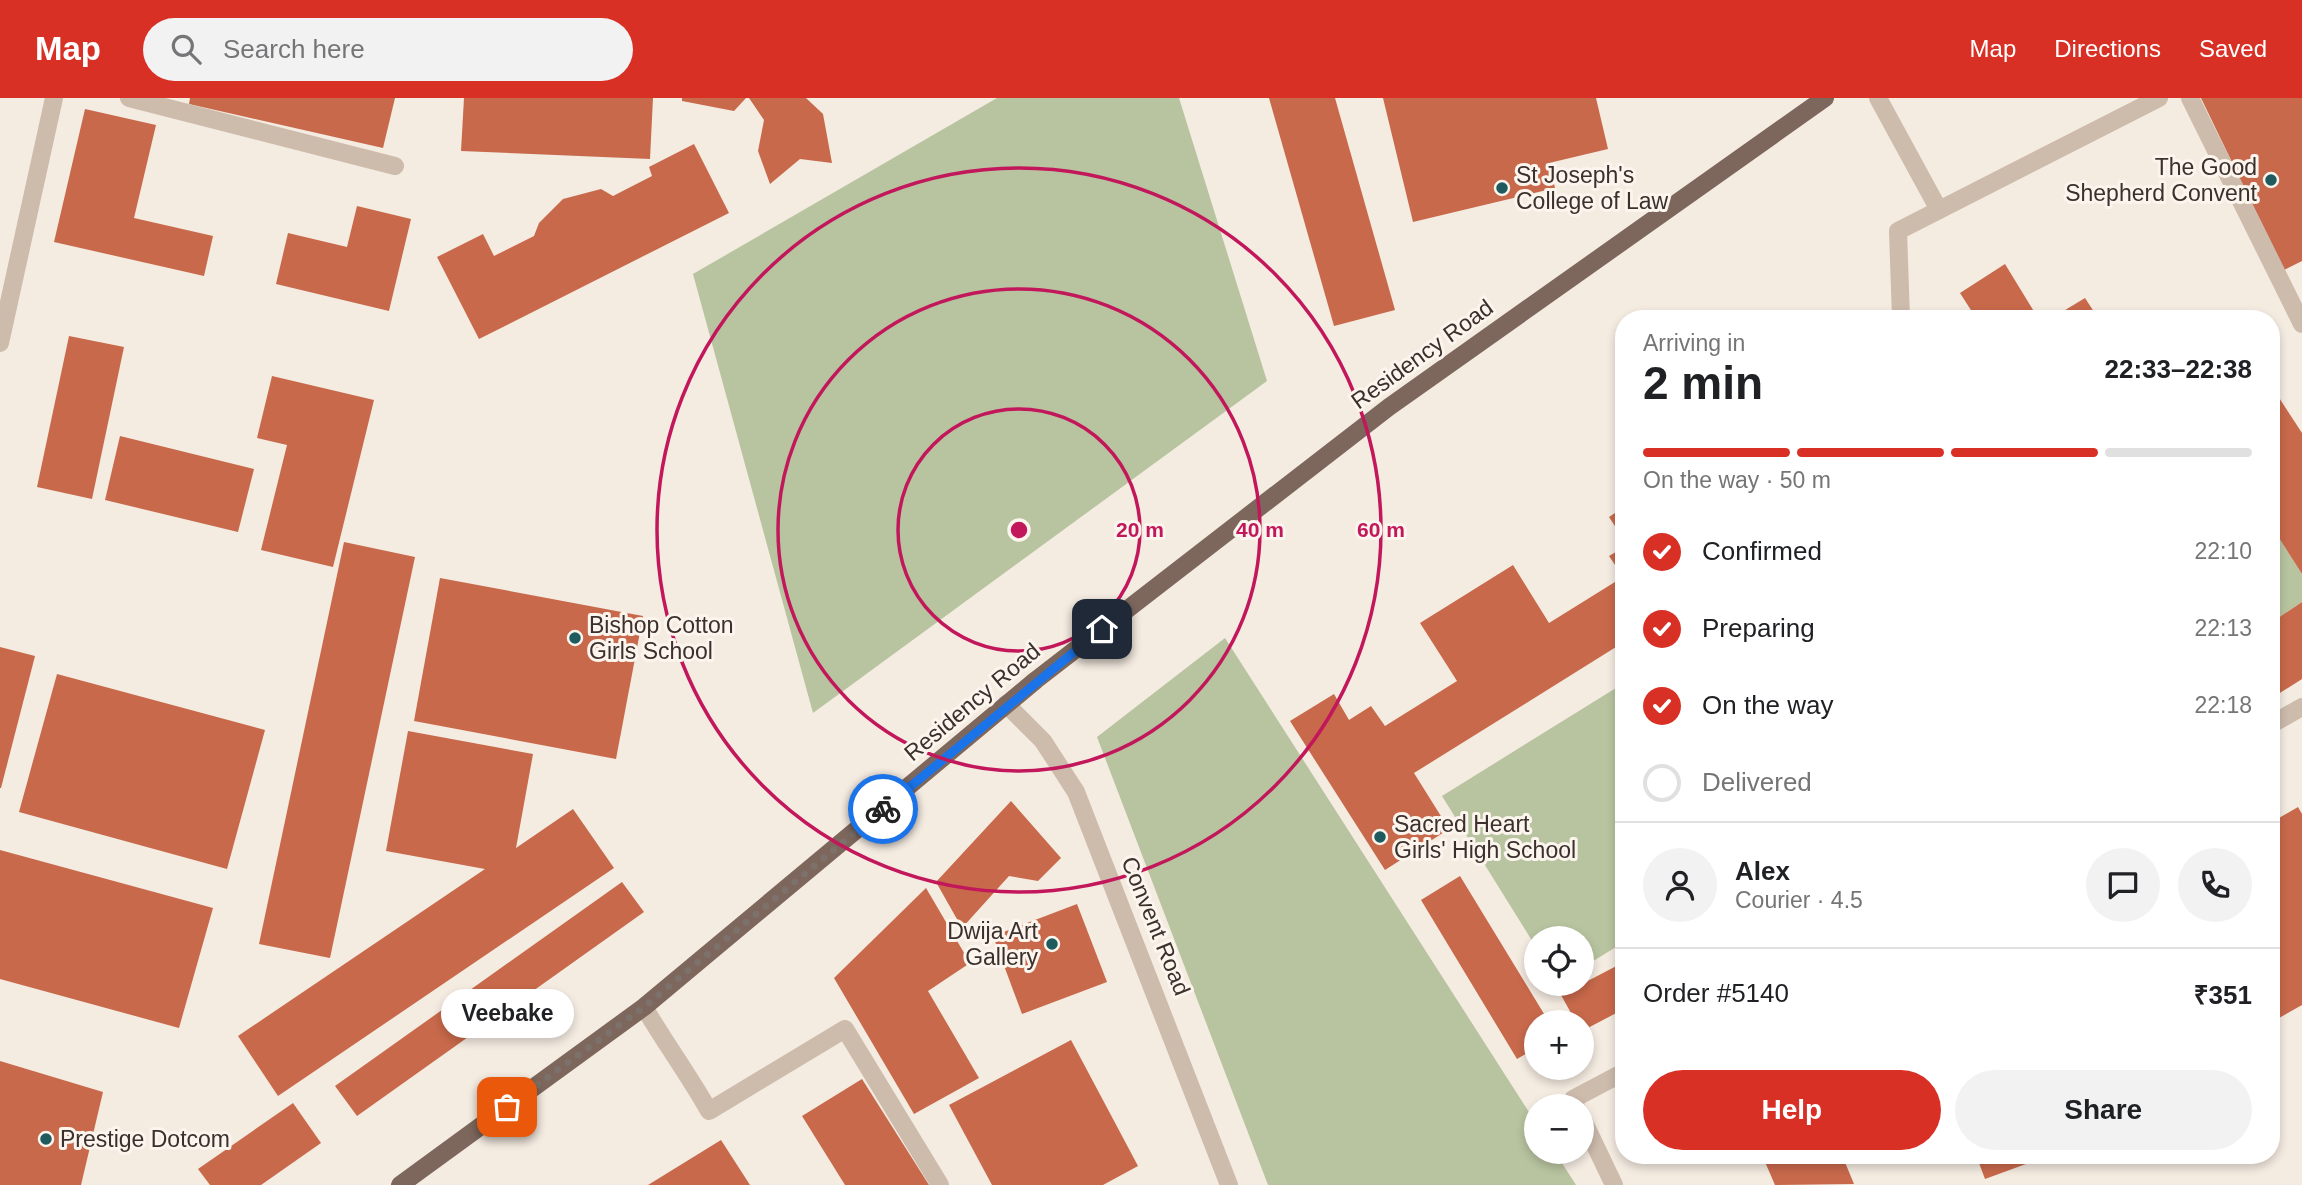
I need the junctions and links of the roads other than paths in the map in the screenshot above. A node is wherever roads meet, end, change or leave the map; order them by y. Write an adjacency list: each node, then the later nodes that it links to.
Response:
1 (54, 98): 11 (street)
2 (129, 98): 7 (street)
3 (1825, 98): 12 (main road, Residency Road)
4 (1878, 98): 8 (street)
5 (2159, 98): 8 (street)
6 (2190, 98): 10 (street)
7 (395, 166)
8 (1939, 210): 9 (street)
9 (1901, 310)
10 (2302, 324)
11 (0, 343)
12 (1006, 704): 15 (main road, Residency Road); 21 (street, Convent Road)
13 (2302, 707): 14 (street)
14 (2280, 719)
15 (644, 1007): 19 (main road, Residency Road); 20 (street)
16 (1615, 1077): 17 (street)
17 (1582, 1094)
18 (1594, 1143): 22 (street)
19 (400, 1185)
20 (940, 1185)
21 (1229, 1185)
22 (1614, 1185)

